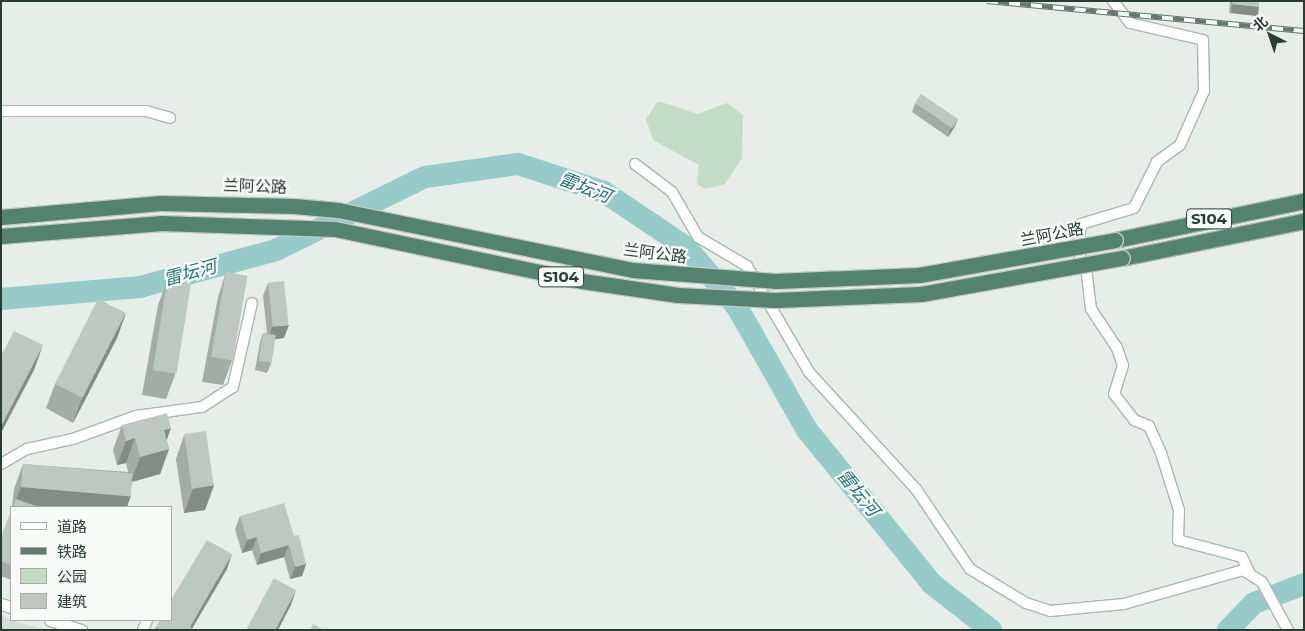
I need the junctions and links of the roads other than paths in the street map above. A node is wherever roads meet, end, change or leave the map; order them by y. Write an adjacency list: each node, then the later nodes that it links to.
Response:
1 (1113, 1): 11 (street)
2 (1, 112): 3 (street)
3 (170, 118)
4 (635, 164): 11 (street)
5 (1304, 201): 6 (highway, 兰阿公路 / S104, bridge)
6 (1, 217)
7 (1304, 221): 8 (highway, S104, bridge)
8 (1, 236)
9 (252, 302): 10 (street)
10 (1, 464)
11 (1249, 572): 14 (street)
12 (53, 621): 13 (street)
13 (81, 630)
14 (1288, 630)

